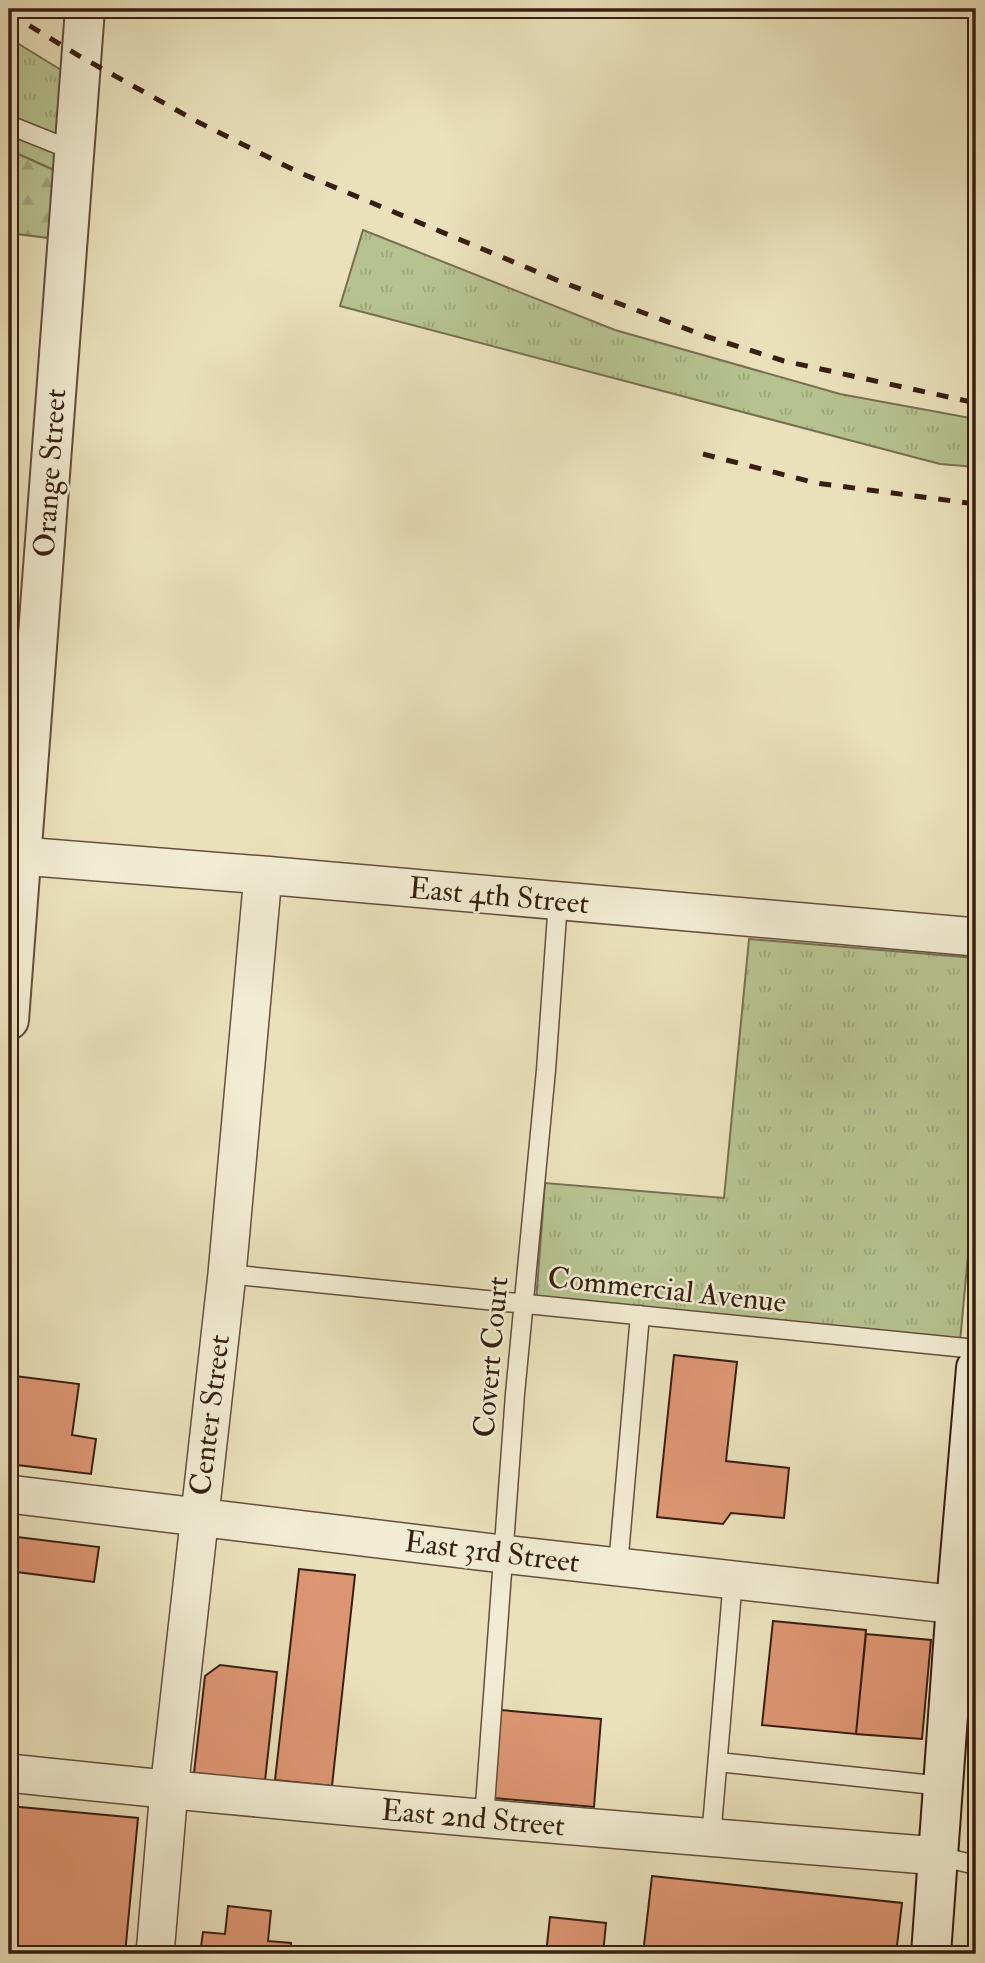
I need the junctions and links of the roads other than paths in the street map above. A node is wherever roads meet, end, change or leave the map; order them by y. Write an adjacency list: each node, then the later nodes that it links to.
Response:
1 (85, 9): 3 (street, Orange Street)
2 (9, 125): 3 (lane)
3 (74, 151): 4 (street, Orange Street)
4 (15, 856): 5 (street, East 4th Street); 8 (street, Orange Street)
5 (263, 876): 6 (street, East 4th Street); 9 (street, Center Street)
6 (558, 901): 7 (street, East 4th Street); 10 (lane, Covert Court)
7 (976, 937)
8 (9, 1020)
9 (227, 1274): 10 (lane, Commercial Avenue); 15 (street, Center Street)
10 (524, 1304): 11 (lane, Commercial Avenue); 16 (lane, Covert Court)
11 (640, 1315): 12 (lane, Commercial Avenue); 17 (lane)
12 (976, 1349)
13 (976, 1368): 19 (street)
14 (9, 1494): 15 (street, East 3rd Street)
15 (198, 1518): 16 (street, East 3rd Street); 23 (street, Center Street)
16 (502, 1554): 17 (street, East 3rd Street); 24 (lane, Covert Court)
17 (618, 1566): 18 (street, East 3rd Street)
18 (733, 1579): 19 (street, East 3rd Street); 20 (lane)
19 (966, 1605): 22 (street)
20 (718, 1762): 22 (lane); 25 (lane)
21 (9, 1773): 23 (street, East 2nd Street)
22 (943, 1786): 26 (street)
23 (169, 1790): 24 (street, East 2nd Street); 28 (street, Center Street)
24 (484, 1819): 25 (street, East 2nd Street)
25 (711, 1838): 26 (street, East 2nd Street)
26 (938, 1856): 27 (lane); 29 (street)
27 (976, 1865)
28 (155, 1954)
29 (931, 1954)

